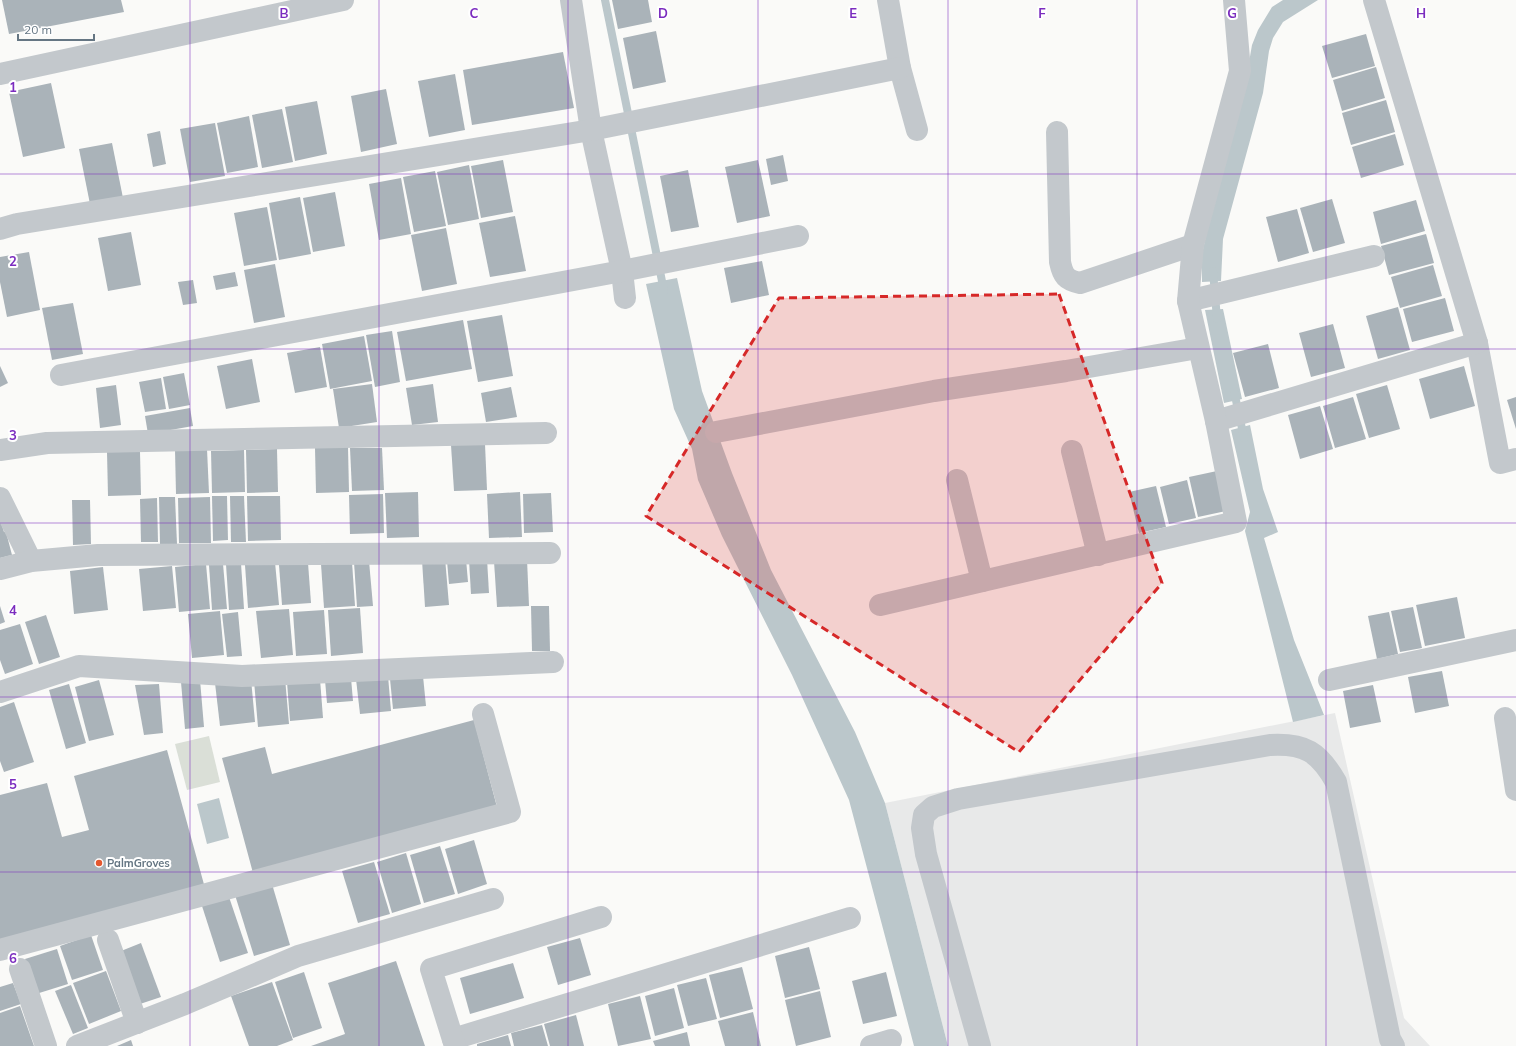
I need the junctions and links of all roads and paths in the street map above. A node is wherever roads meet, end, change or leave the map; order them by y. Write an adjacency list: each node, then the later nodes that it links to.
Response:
1 (343, 0): 7 (street)
2 (571, 0): 8 (street)
3 (888, 0): 6 (street)
4 (1234, 0): 13 (street)
5 (1374, 0): 18 (street)
6 (900, 68): 8 (street); 9 (street)
7 (0, 74)
8 (591, 130): 11 (street); 15 (street)
9 (917, 130)
10 (1057, 132): 13 (street)
11 (0, 229)
12 (798, 236): 15 (street)
13 (1193, 245): 17 (street)
14 (1374, 256): 17 (street)
15 (622, 271): 16 (street); 20 (street)
16 (625, 298)
17 (1188, 301): 19 (street)
18 (1477, 343): 21 (street); 26 (street)
19 (1198, 348): 21 (street); 22 (street)
20 (61, 375)
21 (1216, 421): 30 (street)
22 (716, 432)
23 (546, 433): 24 (street)
24 (0, 450)
25 (1072, 450): 30 (street)
26 (1516, 459)
27 (957, 480): 33 (street)
28 (0, 498): 31 (street)
29 (550, 553): 31 (street)
30 (1098, 555): 33 (street)
31 (31, 561): 32 (street)
32 (0, 569)
33 (982, 581): 34 (street)
34 (880, 605)
35 (1516, 640): 37 (street)
36 (553, 662): 38 (street)
37 (1329, 680)
38 (0, 692)
39 (483, 714): 47 (street)
40 (1505, 718): 41 (street)
41 (1514, 766): 42 (street)
42 (1516, 790)
43 (493, 899): 49 (street)
44 (601, 917): 50 (street)
45 (850, 918): 50 (street)
46 (108, 940): 49 (street)
47 (0, 950)
48 (20, 969): 51 (street)
49 (137, 1023): 52 (street)
50 (454, 1042)
51 (46, 1046)
52 (77, 1046)
53 (980, 1046): 54 (street)
54 (1394, 1046)

